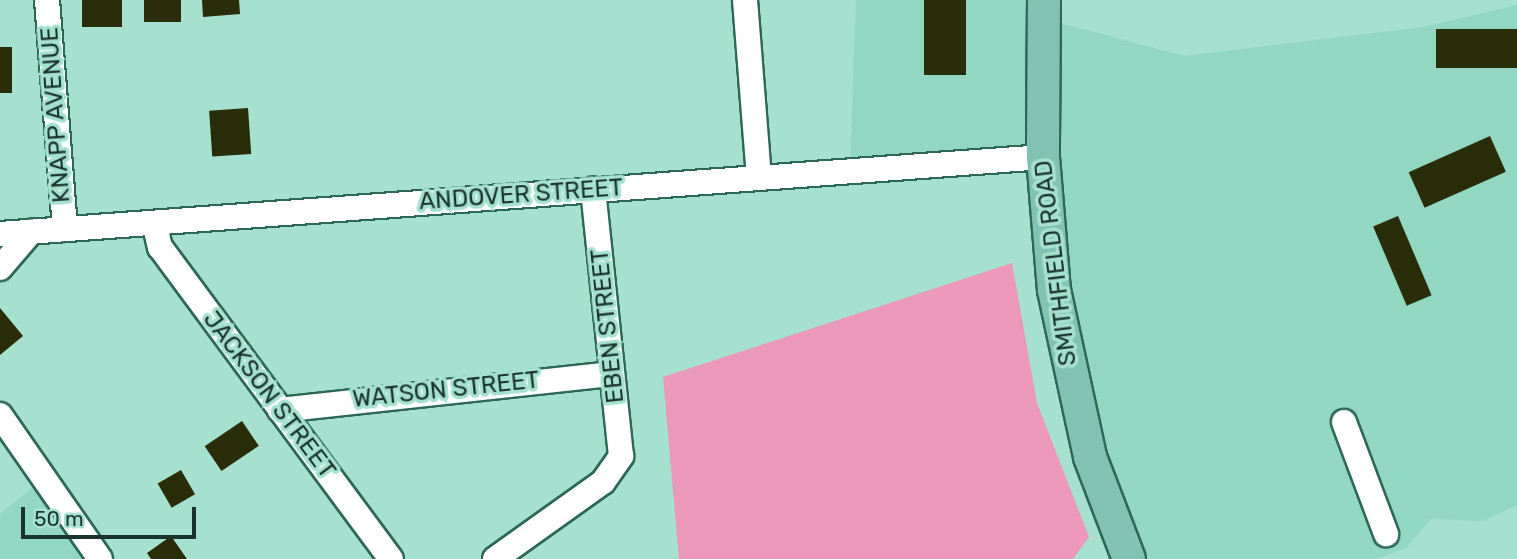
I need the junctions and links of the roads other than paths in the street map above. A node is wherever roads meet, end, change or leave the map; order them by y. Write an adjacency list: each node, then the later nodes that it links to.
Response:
1 (47, 0): 8 (street, KNAPP AVENUE)
2 (745, 0): 5 (street)
3 (1044, 0): 4 (main road, SMITHFIELD ROAD)
4 (1043, 157): 5 (street, ANDOVER STREET); 20 (main road, SMITHFIELD ROAD)
5 (759, 176): 6 (street, ANDOVER STREET)
6 (593, 190): 7 (street, ANDOVER STREET); 12 (street, EBEN STREET)
7 (155, 226): 8 (street, ANDOVER STREET); 13 (street, JACKSON STREET)
8 (65, 229): 9 (street, ANDOVER STREET)
9 (31, 232): 10 (street, ANDOVER STREET); 11 (street)
10 (0, 234)
11 (0, 268)
12 (612, 374): 13 (street, WATSON STREET); 19 (street, EBEN STREET)
13 (279, 410): 18 (street, JACKSON STREET)
14 (0, 415): 17 (street)
15 (1344, 422): 16 (street)
16 (1386, 534)
17 (100, 559)
18 (391, 559)
19 (495, 559)
20 (1129, 559)

